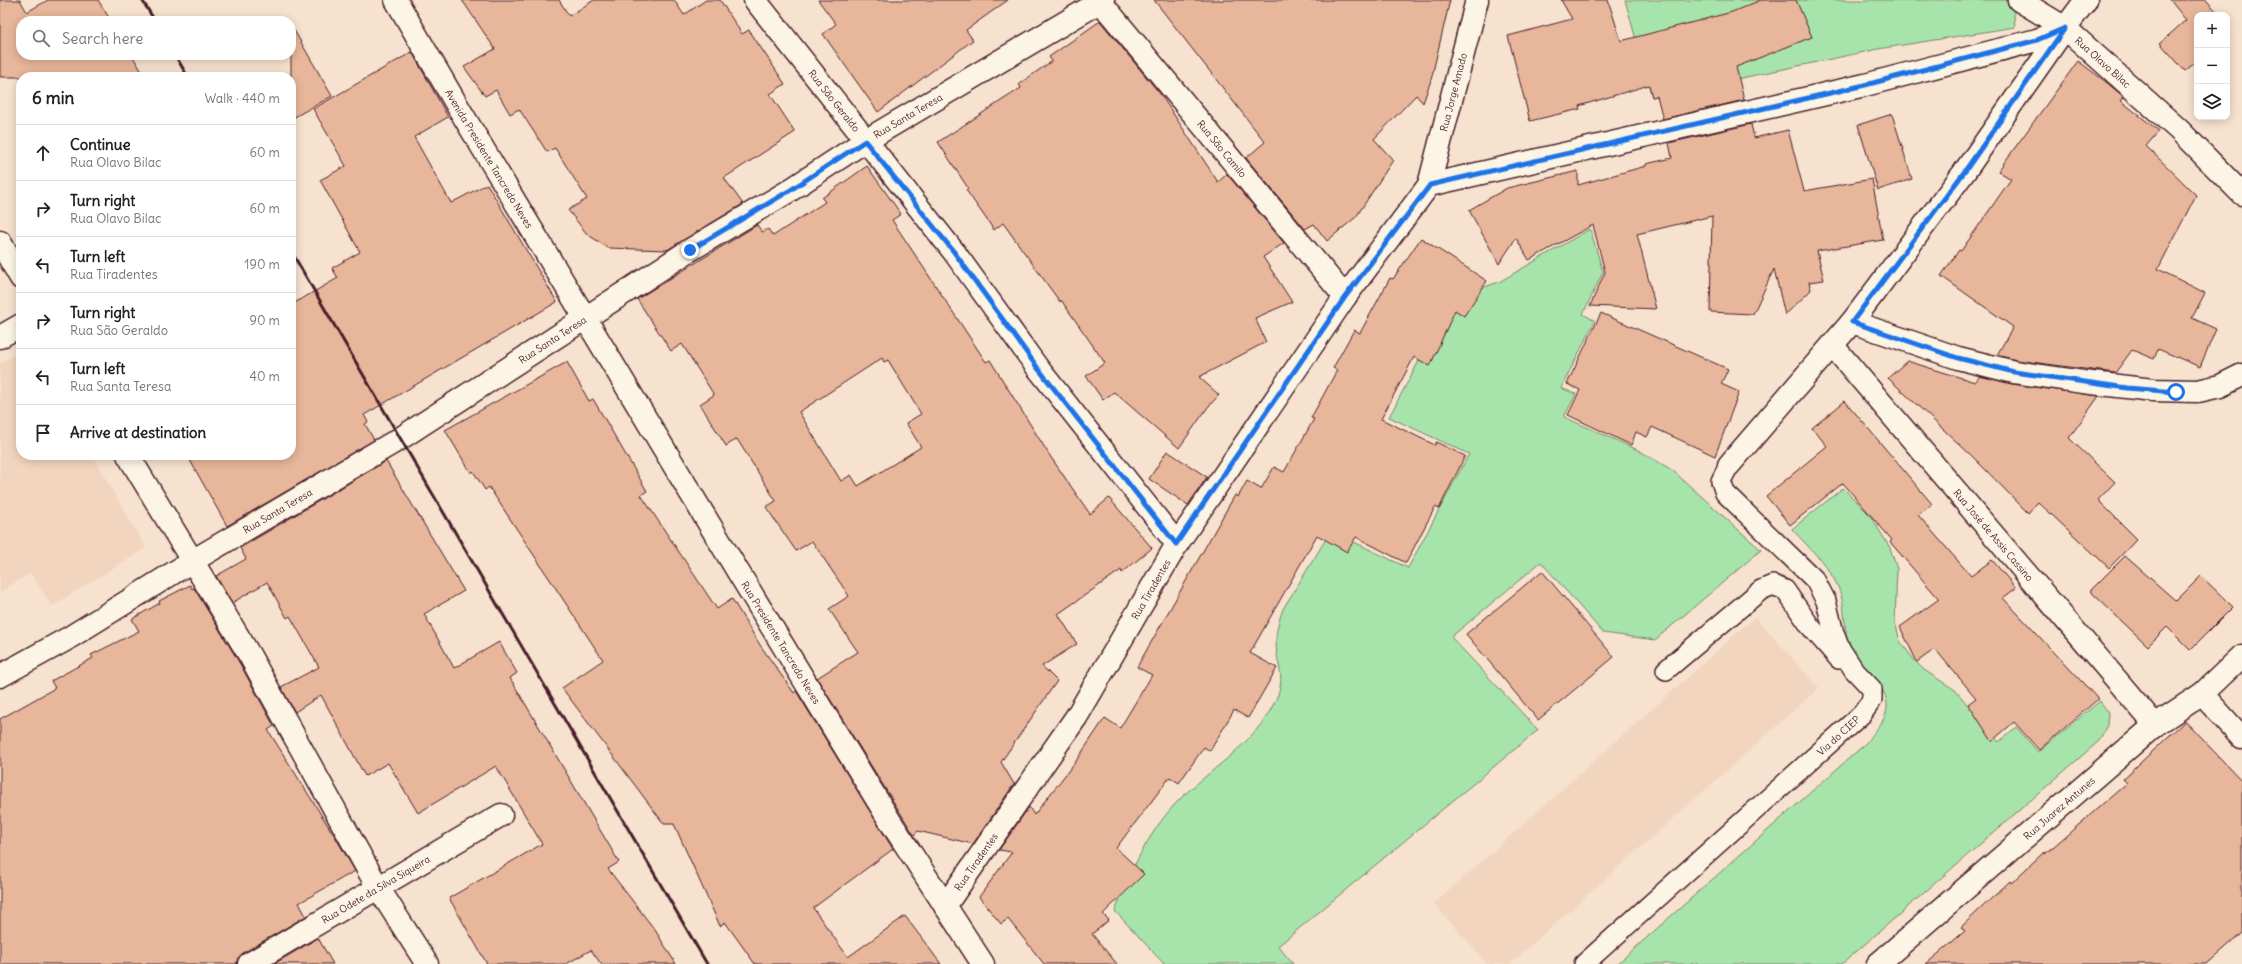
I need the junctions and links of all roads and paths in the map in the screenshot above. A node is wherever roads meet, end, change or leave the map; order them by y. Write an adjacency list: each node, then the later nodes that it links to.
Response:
1 (396, 0): 14 (street, Avenida Presidente Tancredo Neves)
2 (755, 0): 8 (street, Rua São Geraldo)
3 (1477, 0): 9 (street, Rua Jorge Amado)
4 (2019, 0): 7 (street)
5 (2086, 0): 7 (street)
6 (1101, 1): 8 (street, Rua Santa Teresa); 13 (street, Rua São Camilo)
7 (2065, 28): 9 (street); 10 (street, Rua Olavo Bilac); 15 (street, Rua Olavo Bilac)
8 (865, 141): 14 (street, Rua Santa Teresa); 22 (street, Rua São Geraldo)
9 (1430, 185): 13 (street, Rua Tiradentes)
10 (2242, 194)
11 (0, 242): 12 (street)
12 (16, 269)
13 (1345, 297): 22 (street, Rua Tiradentes)
14 (586, 316): 23 (street, Rua Santa Teresa); 33 (street, Rua Presidente Tancredo Neves)
15 (1852, 322): 18 (street, Rua Olavo Bilac); 19 (street)
16 (16, 328): 17 (street)
17 (0, 337)
18 (1833, 346): 21 (street, Rua Olavo Bilac); 29 (street, Rua José de Assis Cassino)
19 (2242, 375)
20 (131, 460): 23 (street)
21 (1729, 465): 27 (lane)
22 (1176, 544): 33 (street, Rua Tiradentes)
23 (194, 560): 26 (street, Rua Santa Teresa); 32 (street)
24 (2242, 656): 28 (street, Rua Juarez Antunes)
25 (1666, 670): 27 (lane)
26 (0, 676)
27 (1868, 684): 37 (lane, Via do CIEP)
28 (2202, 694): 29 (street, Rua Juarez Antunes); 30 (street)
29 (2155, 725): 38 (street, Rua Juarez Antunes)
30 (2242, 738)
31 (501, 815): 32 (street, Rua Odete da Silva Siqueira)
32 (377, 886): 34 (street, Rua Odete da Silva Siqueira); 35 (street)
33 (945, 906): 36 (street, Rua Presidente Tancredo Neves)
34 (249, 964)
35 (427, 964)
36 (983, 964)
37 (1584, 964)
38 (1878, 964)

